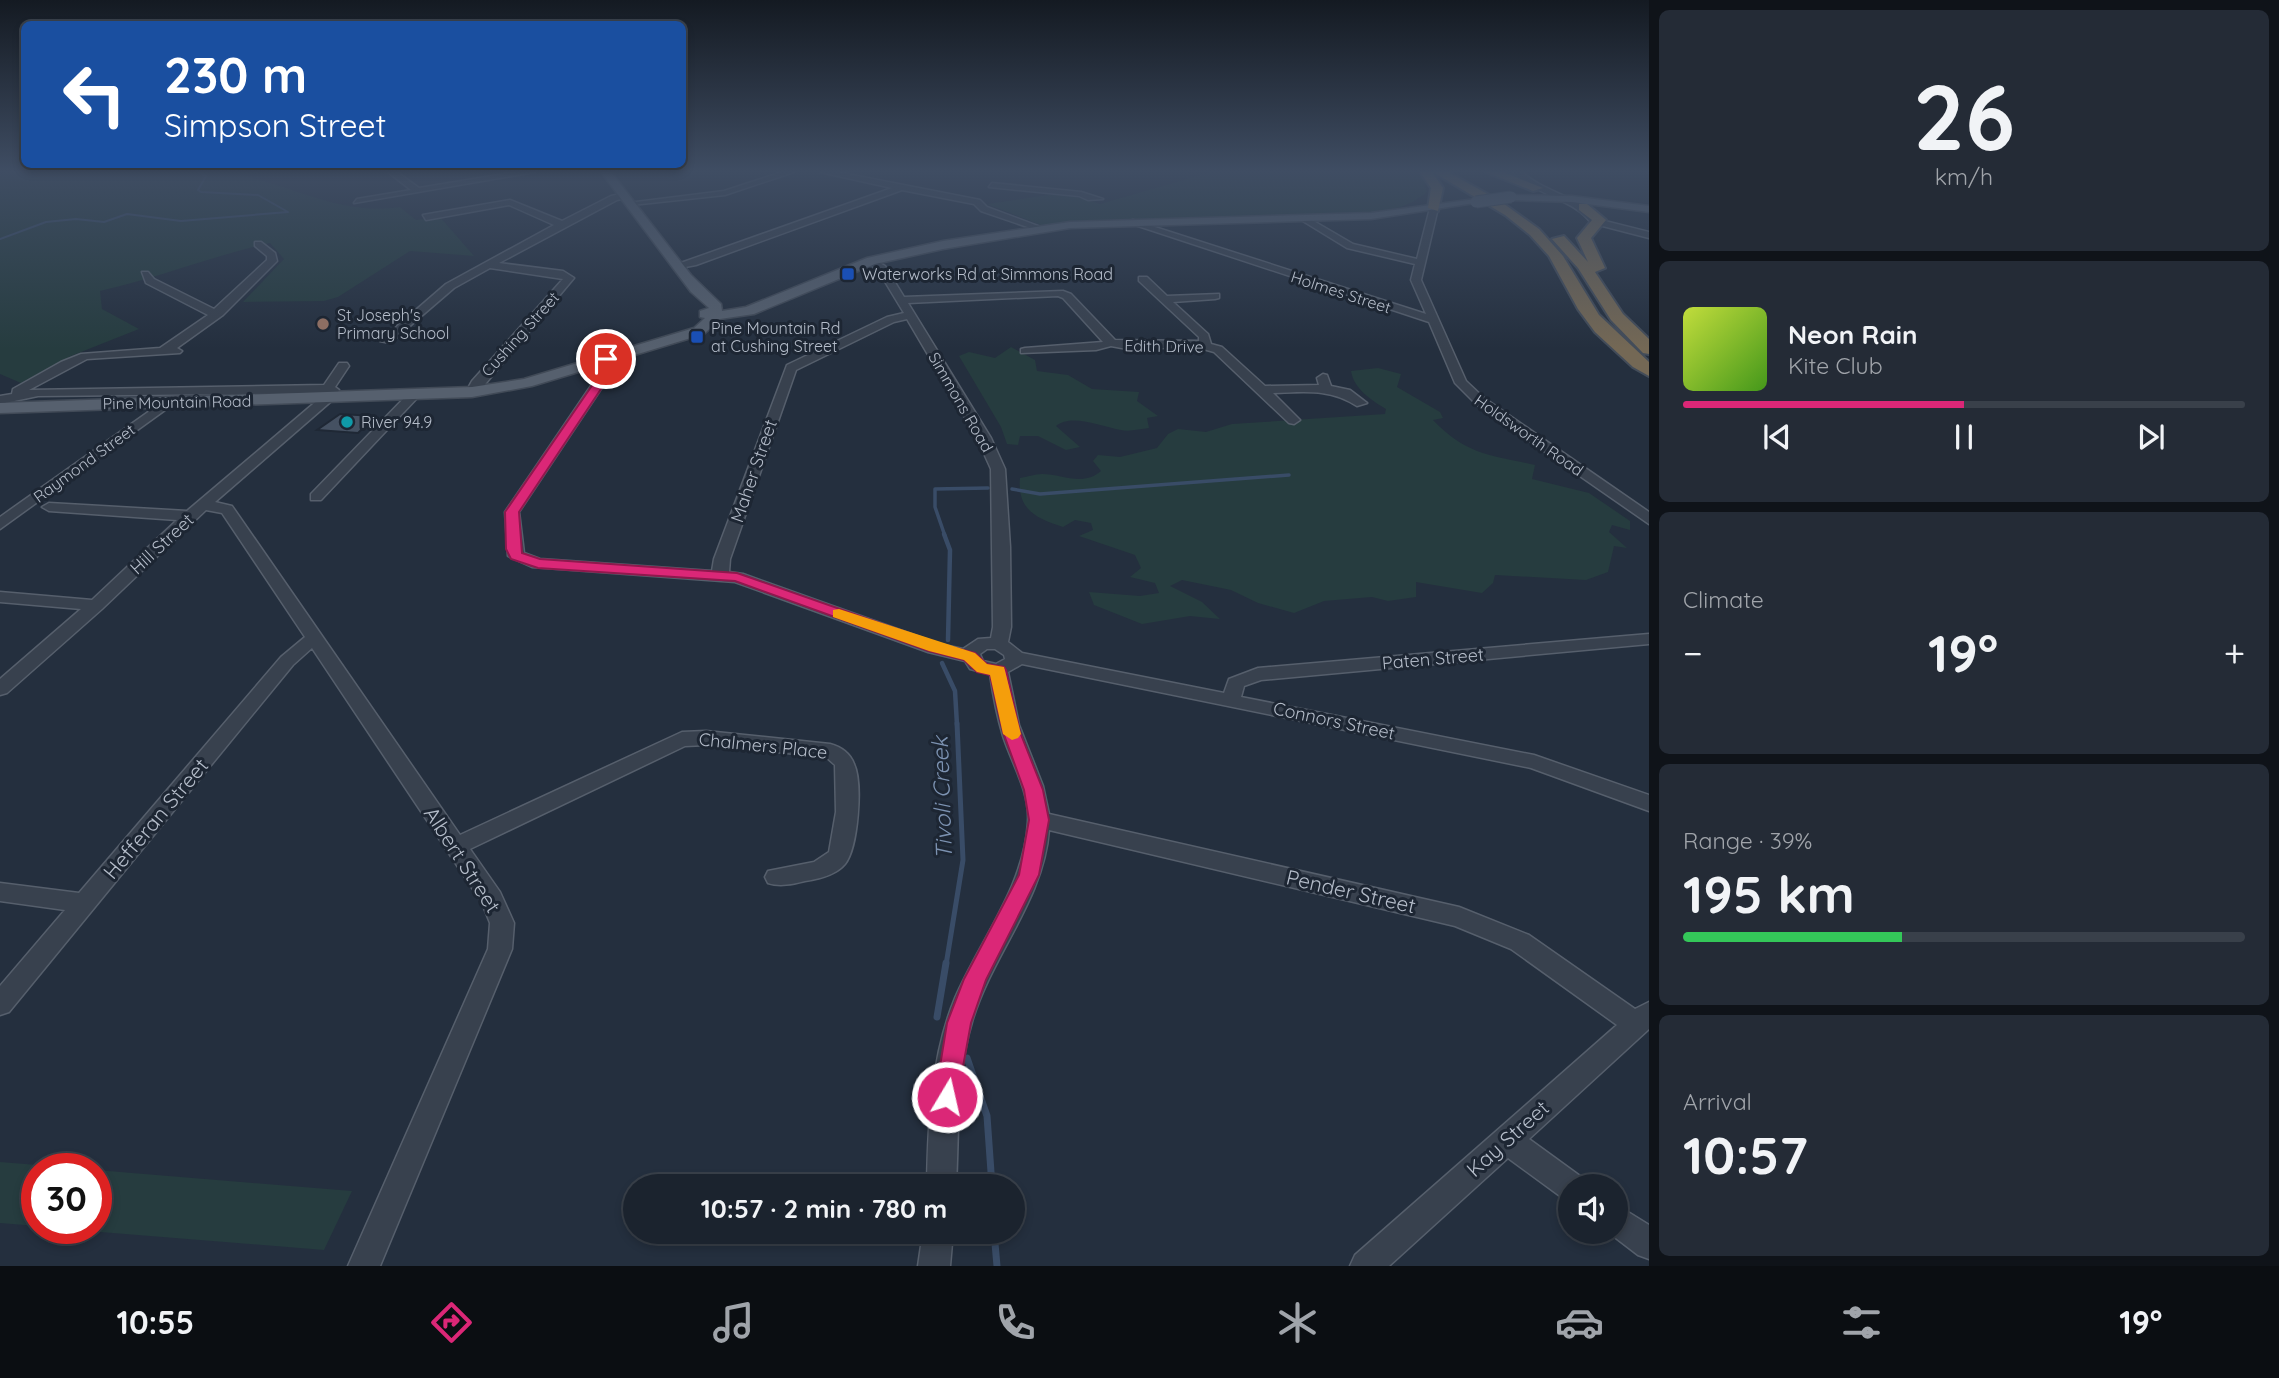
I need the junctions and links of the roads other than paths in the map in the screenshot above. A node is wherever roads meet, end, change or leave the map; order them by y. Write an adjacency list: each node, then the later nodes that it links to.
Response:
1 (551, 231): 14 (street)
2 (654, 231): 15 (main road)
3 (781, 231): 15 (street)
4 (1029, 231): 12 (main road)
5 (1158, 231): 26 (street, Holmes Street)
6 (1324, 231): 13 (street)
7 (1428, 231): 13 (street, Holdsworth Road)
8 (1532, 231): 34 (highway)
9 (1547, 231): 22 (highway)
10 (1590, 231): 22 (highway)
11 (258, 244): 24 (street)
12 (871, 261): 20 (street, Simmons Road); 21 (main road)
13 (1419, 262): 26 (street, Holdsworth Road)
14 (489, 265): 27 (street); 37 (street, Cushing Street)
15 (680, 265): 23 (main road)
16 (145, 274): 24 (street)
17 (1143, 279): 19 (street)
18 (1221, 296): 19 (street)
19 (1164, 299): 29 (street)
20 (901, 300): 25 (street, Simmons Road); 28 (street, Edith Drive)
21 (761, 306): 23 (main road); 23 (main road)
22 (1611, 308): 30 (highway)
23 (711, 310): 32 (main road, Pine Mountain Road)
24 (219, 313): 38 (street)
25 (911, 315): 50 (street, Maher Street); 55 (street, Simmons Road)
26 (1433, 320): 48 (street, Holdsworth Road)
27 (386, 341)
28 (1111, 343): 29 (street, Edith Drive); 31 (street)
29 (1205, 345): 35 (street, Edith Drive)
30 (1649, 349)
31 (1025, 351)
32 (606, 359): 37 (main road, Pine Mountain Road); 50 (street)
33 (344, 366): 36 (street, Hill Street)
34 (1649, 371)
35 (1261, 390): 42 (street); 44 (street, Edith Drive)
36 (327, 392): 38 (street, Pine Mountain Road); 39 (main road, Pine Mountain Road); 41 (main road, Pine Mountain Road); 47 (street, Hill Street)
37 (472, 392): 39 (main road, Pine Mountain Road)
38 (35, 394): 40 (street, Pine Mountain Road); 41 (main road, Pine Mountain Road); 43 (main road, Pine Mountain Road)
39 (413, 396): 45 (street)
40 (6, 398)
41 (168, 402): 49 (street, Raymond Street)
42 (1361, 403)
43 (0, 408)
44 (1294, 420)
45 (316, 498)
46 (49, 507): 47 (street)
47 (197, 511): 52 (street, Hill Street); 53 (street, Albert Street)
48 (1649, 519)
49 (0, 524)
50 (720, 575): 56 (street)
51 (0, 597): 52 (street)
52 (96, 605): 58 (street, Hill Street)
53 (314, 638): 62 (street, Albert Street); 65 (street, Hefferan Street)
54 (1649, 639): 59 (street, Paten Street)
55 (999, 644): 56 (street); 57 (street)
56 (962, 655): 57 (street)
57 (1006, 664): 59 (street, Connors Street); 61 (street)
58 (0, 689)
59 (1231, 700): 60 (street, Connors Street)
60 (1649, 803)
61 (1039, 820): 67 (street, Pender Street); 69 (street)
62 (456, 846): 63 (street, Chalmers Place); 74 (street, Albert Street)
63 (776, 877)
64 (0, 892): 65 (street)
65 (86, 903): 66 (street, Hefferan Street)
66 (0, 1004)
67 (1643, 1018): 68 (street, Kay Street)
68 (1508, 1141): 70 (street); 76 (street, Kay Street)
69 (943, 1174)
70 (1558, 1177)
71 (1628, 1229): 73 (street)
72 (937, 1244): 75 (street)
73 (1649, 1244)
74 (364, 1266)
75 (934, 1266)
76 (1366, 1266)

